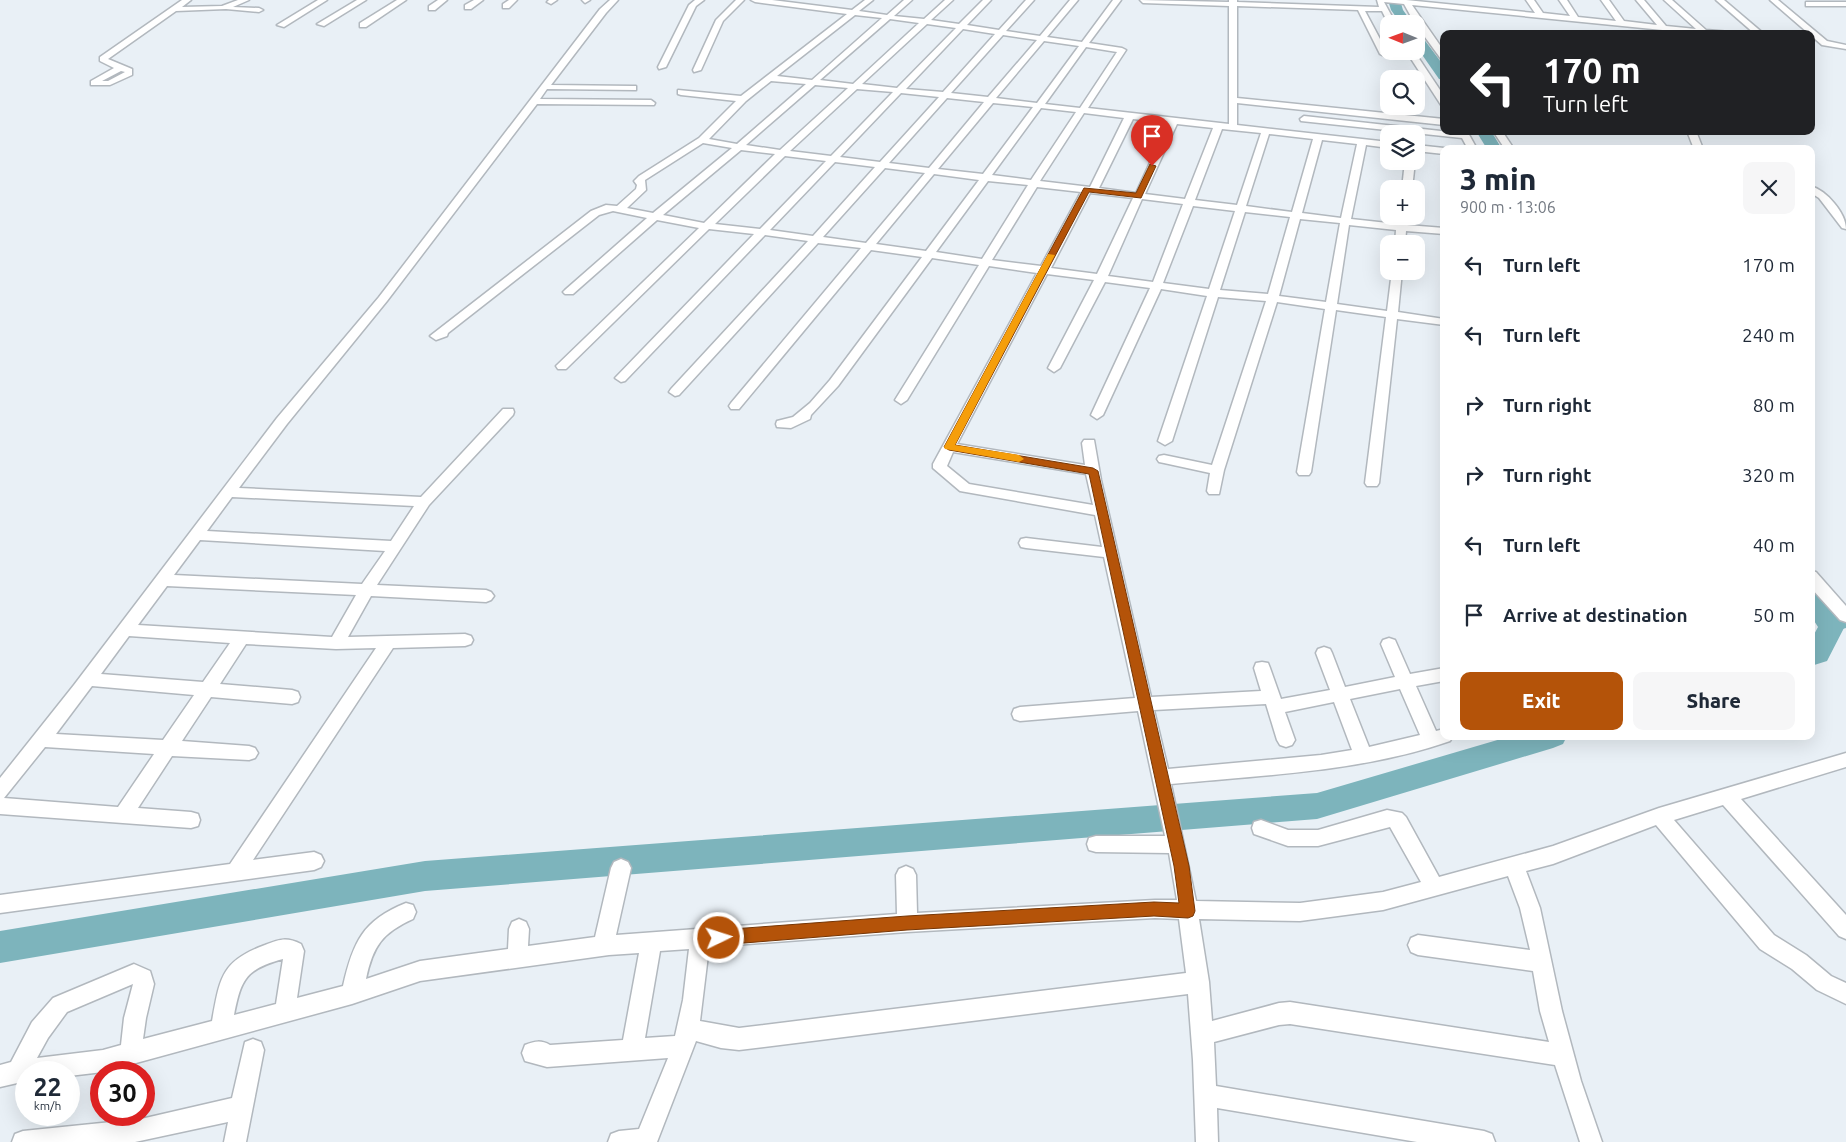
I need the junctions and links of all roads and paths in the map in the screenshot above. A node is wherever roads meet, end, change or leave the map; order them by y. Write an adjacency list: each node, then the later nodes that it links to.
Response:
1 (187, 0): 46 (street)
2 (245, 0): 41 (street)
3 (323, 0): 58 (street)
4 (362, 0): 56 (street)
5 (402, 0): 59 (street)
6 (443, 0): 42 (street)
7 (478, 0): 40 (street)
8 (513, 0): 39 (street)
9 (614, 0): 84 (street)
10 (700, 0): 79 (street)
11 (740, 0): 80 (street)
12 (755, 0): 34 (street)
13 (827, 0): 43 (street)
14 (869, 0): 49 (street)
15 (908, 0): 53 (street)
16 (949, 0): 55 (street)
17 (987, 0): 61 (street)
18 (1030, 0): 68 (street)
19 (1074, 0): 70 (street)
20 (1117, 0): 72 (street)
21 (1380, 0): 45 (street)
22 (1385, 0): 36 (street)
23 (1477, 0): 48 (street)
24 (1493, 0): 50 (street)
25 (1530, 0): 52 (street)
26 (1563, 0): 54 (street)
27 (1605, 0): 57 (street)
28 (1640, 0): 62 (street)
29 (1668, 0): 65 (street)
30 (1720, 0): 66 (street)
31 (1774, 0): 67 (street)
32 (1840, 0): 38 (street)
33 (1143, 1): 35 (street)
34 (781, 2): 43 (street)
35 (1233, 2): 44 (street); 93 (street)
36 (1408, 2): 48 (street); 76 (street)
37 (1810, 4): 38 (street)
38 (1846, 4)
39 (506, 6)
40 (468, 7)
41 (223, 8): 46 (street); 47 (street)
42 (432, 8)
43 (817, 8): 49 (street)
44 (1360, 8): 45 (street); 75 (street)
45 (1384, 9): 51 (street)
46 (174, 10): 78 (street)
47 (260, 10)
48 (1480, 10): 50 (street)
49 (853, 12): 53 (street); 81 (street)
50 (1502, 12): 52 (street)
51 (1387, 15)
52 (1541, 16): 54 (street)
53 (889, 17): 55 (street); 82 (street)
54 (1576, 20): 57 (street)
55 (924, 22): 61 (street); 85 (street)
56 (321, 24)
57 (1622, 24): 60 (street)
58 (281, 25)
59 (363, 25)
60 (1635, 25): 62 (street); 63 (street)
61 (962, 26): 68 (street); 87 (street)
62 (1663, 28): 64 (street)
63 (1637, 30)
64 (1690, 30)
65 (1702, 30)
66 (1755, 30)
67 (1810, 30)
68 (1002, 32): 70 (street); 89 (street)
69 (1815, 35): 73 (street)
70 (1043, 37): 72 (street); 92 (street)
71 (1815, 42): 73 (street)
72 (1087, 43): 97 (street); 99 (street)
73 (1825, 43): 74 (street)
74 (1846, 45)
75 (1380, 46)
76 (1440, 52)
77 (1416, 60): 90 (street)
78 (122, 67)
79 (662, 67)
80 (697, 70)
81 (769, 78): 82 (street); 91 (street)
82 (812, 82): 85 (street); 112 (street)
83 (607, 84): 84 (street); 86 (street); 95 (street)
84 (547, 86): 94 (street)
85 (854, 87): 87 (street); 115 (street)
86 (633, 88)
87 (900, 90): 89 (street); 116 (street)
88 (681, 92): 91 (street)
89 (945, 95): 92 (street); 117 (street)
90 (1440, 97)
91 (743, 99): 109 (street)
92 (990, 100): 97 (street); 118 (street)
93 (1233, 100): 98 (street); 105 (street)
94 (536, 101): 95 (street); 170 (street)
95 (595, 102): 96 (street)
96 (651, 103)
97 (1041, 105): 99 (street); 119 (street)
98 (1302, 107): 101 (street); 103 (street)
99 (1084, 110): 100 (street); 120 (street)
100 (1130, 115): 102 (street); 121 (street)
101 (1304, 119): 107 (street); 108 (street)
102 (1174, 120): 104 (street); 123 (street)
103 (1440, 122)
104 (1219, 126): 105 (street); 124 (street)
105 (1233, 127): 106 (street)
106 (1266, 131): 108 (street); 125 (street)
107 (1440, 131)
108 (1313, 136): 110 (street); 128 (street)
109 (702, 140): 112 (street); 126 (street)
110 (1362, 142): 111 (street); 129 (street)
111 (1380, 144)
112 (739, 147): 115 (street); 127 (street)
113 (1425, 149): 114 (street)
114 (1440, 151)
115 (783, 152): 116 (street); 131 (street)
116 (833, 159): 117 (street); 135 (street)
117 (882, 165): 118 (street); 137 (street)
118 (930, 171): 119 (street); 138 (street)
119 (986, 178): 120 (street); 139 (street)
120 (1034, 184): 121 (street); 140 (street)
121 (1090, 190): 123 (street); 141 (street)
122 (1815, 192): 132 (street)
123 (1138, 196): 124 (street); 142 (street)
124 (1190, 202): 125 (street); 144 (street)
125 (1240, 208): 128 (street); 146 (street)
126 (619, 209): 127 (street); 151 (street)
127 (656, 215): 131 (street); 145 (street)
128 (1296, 215): 129 (street); 147 (street)
129 (1345, 221): 133 (street); 148 (street)
130 (1402, 225): 133 (street)
131 (706, 226): 135 (street); 152 (street)
132 (1846, 226)
133 (1402, 228): 134 (street); 136 (street)
134 (1440, 231)
135 (763, 232): 137 (street); 154 (street)
136 (1401, 235)
137 (816, 239): 138 (street); 155 (street)
138 (869, 246): 139 (street); 157 (street)
139 (930, 254): 140 (street); 160 (street)
140 (986, 262): 141 (street); 156 (street)
141 (1043, 270): 142 (street); 163 (street)
142 (1101, 278): 144 (street); 153 (street)
143 (1396, 280): 149 (street)
144 (1157, 285): 146 (street); 159 (street)
145 (569, 292)
146 (1212, 293): 147 (street); 161 (street)
147 (1273, 298): 148 (street); 165 (street)
148 (1332, 308): 149 (street); 167 (street)
149 (1391, 315): 150 (street); 168 (street)
150 (1440, 321)
151 (442, 334)
152 (562, 366)
153 (1054, 368)
154 (621, 378)
155 (675, 392)
156 (902, 400)
157 (735, 406)
158 (508, 412): 171 (street)
159 (1097, 415)
160 (782, 424)
161 (1165, 441)
162 (1089, 443): 166 (street)
163 (949, 447): 166 (street); 172 (street)
164 (1164, 459): 165 (street)
165 (1217, 470): 169 (street)
166 (1093, 471): 172 (street)
167 (1304, 472)
168 (1372, 482)
169 (1214, 491)
170 (228, 492): 171 (street); 173 (street)
171 (424, 502): 175 (street)
172 (1101, 511): 176 (street)
173 (196, 534): 175 (street); 177 (street)
174 (1026, 543): 176 (street)
175 (396, 546): 179 (street)
176 (1111, 553): 197 (street)
177 (162, 580): 179 (street); 182 (street)
178 (1815, 581): 181 (street)
179 (367, 589): 180 (street); 186 (street)
180 (486, 596)
181 (1845, 612)
182 (125, 630): 183 (street); 191 (street)
183 (242, 637): 186 (street); 193 (street)
184 (465, 640): 185 (street)
185 (389, 641): 186 (street); 219 (street)
186 (336, 643)
187 (1388, 644): 192 (street)
188 (1324, 653): 194 (street)
189 (1262, 668): 196 (street)
190 (1440, 675): 192 (street)
191 (88, 679): 193 (street); 200 (street)
192 (1405, 682): 194 (street); 199 (street)
193 (206, 689): 195 (street); 202 (street)
194 (1340, 694): 196 (street); 204 (street)
195 (292, 697)
196 (1273, 702): 197 (street); 201 (street)
197 (1145, 704): 198 (street); 206 (street)
198 (1020, 714)
199 (1438, 738): 204 (street)
200 (41, 740): 202 (street); 207 (street)
201 (1286, 740)
202 (168, 748): 203 (street); 210 (street)
203 (249, 753)
204 (1363, 755): 206 (street)
205 (1846, 760): 208 (street)
206 (1162, 781): 215 (street)
207 (0, 792)
208 (1726, 796): 211 (street); 227 (street)
209 (0, 806): 210 (street)
210 (123, 815): 212 (street)
211 (1659, 816): 217 (street); 236 (street)
212 (191, 820)
213 (1261, 828): 221 (street)
214 (1096, 844): 215 (street)
215 (1176, 845): 223 (street)
216 (314, 861): 219 (street)
217 (1514, 866): 221 (street); 233 (street)
218 (621, 868): 231 (street)
219 (235, 872): 222 (street)
220 (906, 875): 225 (street)
221 (1435, 888): 223 (street)
222 (0, 904)
223 (1188, 911): 225 (street); 234 (street)
224 (406, 912): 235 (street)
225 (907, 923): 228 (street)
226 (519, 929): 232 (street)
227 (1846, 929)
228 (700, 939): 229 (street); 240 (street)
229 (651, 942): 231 (street); 241 (street)
230 (1418, 944): 233 (street)
231 (604, 946): 232 (street)
232 (518, 957): 235 (street)
233 (1542, 962): 245 (street)
234 (1199, 982): 239 (street); 240 (street)
235 (352, 994): 237 (street)
236 (1846, 994)
237 (285, 1011): 238 (street); 238 (street)
238 (221, 1028): 243 (street)
239 (1203, 1034): 245 (street); 247 (street)
240 (685, 1037): 241 (street); 250 (street)
241 (632, 1049): 244 (street)
242 (253, 1050): 248 (street)
243 (131, 1053): 246 (street); 246 (street)
244 (533, 1053)
245 (1563, 1055): 256 (street)
246 (5, 1076)
247 (1206, 1095): 254 (street); 255 (street)
248 (242, 1107): 249 (street); 252 (street)
249 (139, 1136): 251 (street)
250 (645, 1141): 253 (street)
251 (23, 1142)
252 (235, 1142)
253 (619, 1142)
254 (1208, 1142)
255 (1484, 1142)
256 (1591, 1142)

